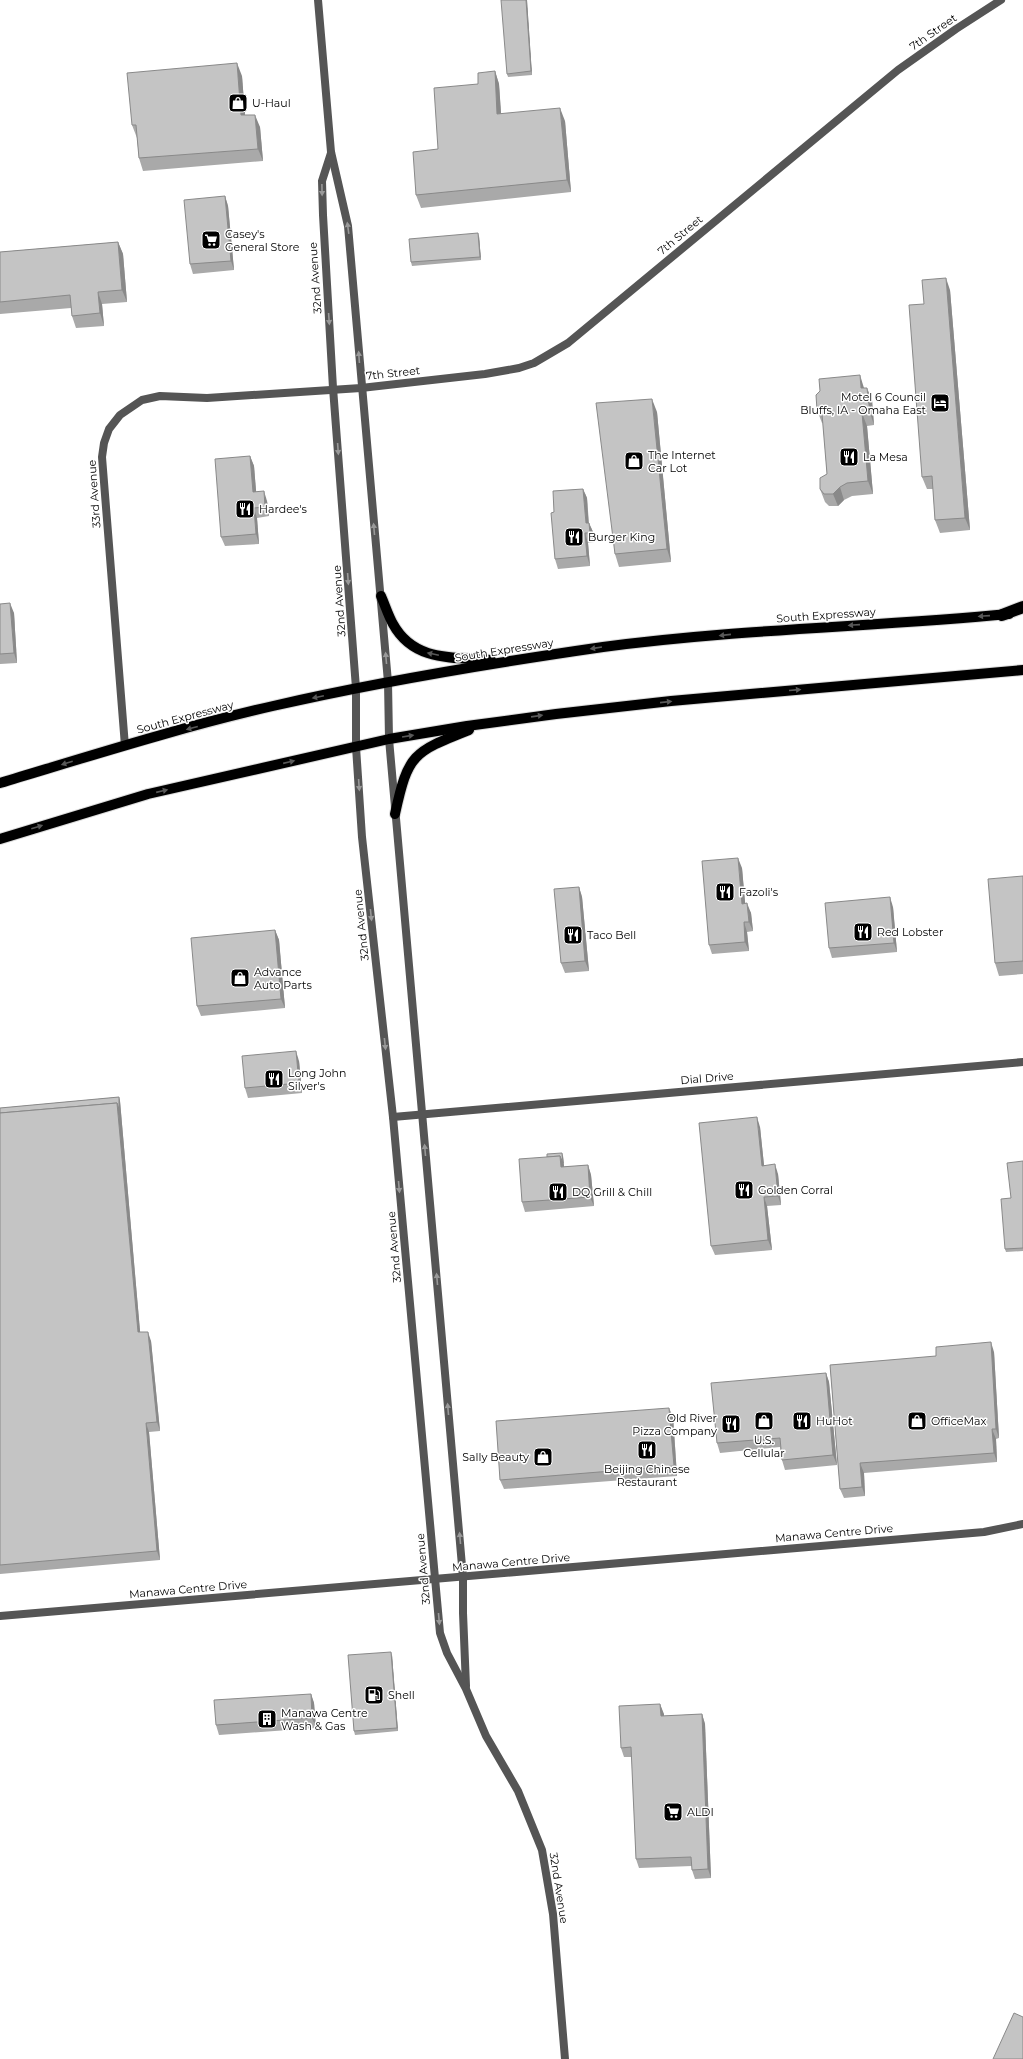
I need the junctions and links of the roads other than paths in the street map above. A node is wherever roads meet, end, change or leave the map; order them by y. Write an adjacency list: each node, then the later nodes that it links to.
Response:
1 (318, 0): 3 (street, 32nd Avenue)
2 (1001, 0): 5 (street, 7th Street)
3 (331, 152): 4 (street, 32nd Avenue, one-way to 4); 5 (street, 32nd Avenue, one-way to 3)
4 (334, 388): 5 (street, 7th Street); 13 (street, 32nd Avenue, one-way to 13); 16 (street, 33rd Avenue)
5 (361, 388): 6 (street, 32nd Avenue, one-way to 5)
6 (381, 596): 10 (main road, one-way to 6); 12 (street, 32nd Avenue, one-way to 6)
7 (1023, 607): 9 (highway)
8 (1023, 613): 9 (main road, South Expressway)
9 (1002, 615): 10 (main road, South Expressway, one-way to 10)
10 (513, 661): 12 (main road, South Expressway)
11 (1023, 670): 14 (main road, one-way to 11)
12 (388, 682): 13 (main road, South Expressway); 15 (street, 32nd Avenue)
13 (356, 688): 16 (main road, South Expressway, one-way to 16); 17 (street, 32nd Avenue)
14 (489, 723): 15 (main road, one-way to 14); 19 (main road)
15 (389, 739): 17 (main road); 19 (street, 32nd Avenue)
16 (125, 746): 18 (main road, South Expressway, one-way to 18)
17 (356, 746): 20 (main road, one-way to 17); 23 (street, 32nd Avenue, one-way to 23)
18 (0, 783)
19 (395, 814): 22 (street, 32nd Avenue)
20 (0, 839)
21 (1023, 1062): 22 (street, Dial Drive)
22 (422, 1114): 23 (street, Dial Drive); 25 (street, 32nd Avenue, one-way to 22)
23 (393, 1117): 26 (street, 32nd Avenue, one-way to 26)
24 (1023, 1524): 25 (street, Manawa Centre Drive)
25 (463, 1577): 26 (street, Manawa Centre Drive); 28 (street, 32nd Avenue)
26 (435, 1580): 27 (street, Manawa Centre Drive); 28 (street, 32nd Avenue, one-way to 28)
27 (0, 1616)
28 (466, 1689): 29 (street, 32nd Avenue)
29 (565, 2059)

